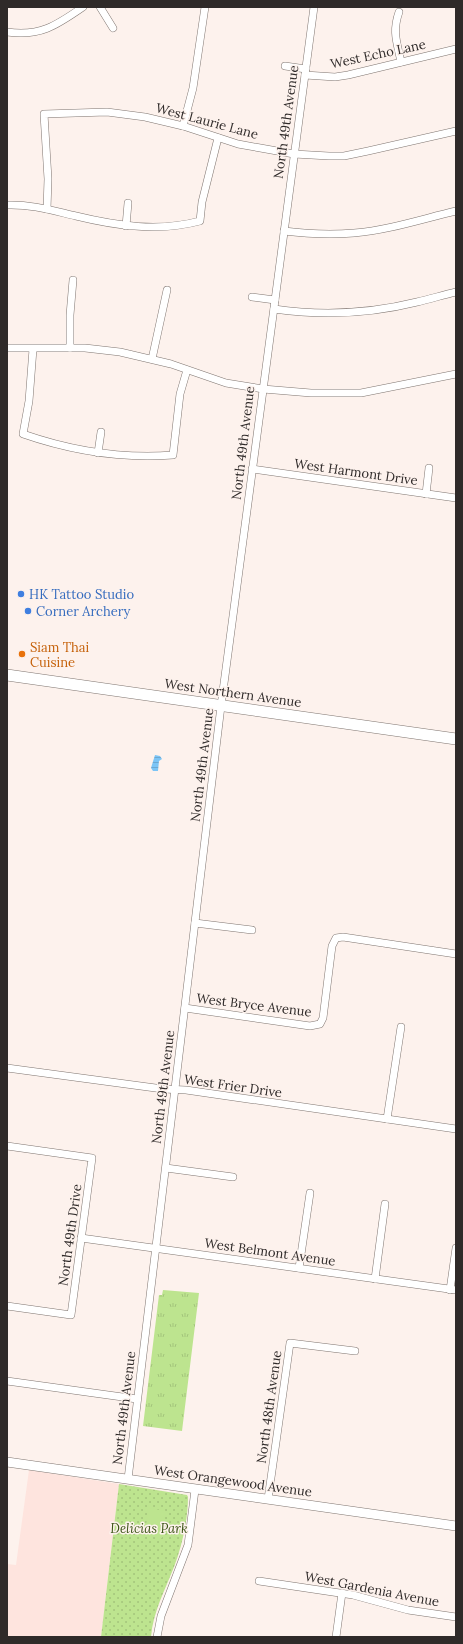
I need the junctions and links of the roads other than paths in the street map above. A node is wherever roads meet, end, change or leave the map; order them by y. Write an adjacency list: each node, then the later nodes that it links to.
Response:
1 (83, 7): 7 (street)
2 (100, 7): 6 (street)
3 (205, 7): 12 (street)
4 (314, 7): 11 (street, North 49th Avenue)
5 (399, 12): 9 (street)
6 (114, 28)
7 (7, 32)
8 (456, 49): 9 (street, West Echo Lane)
9 (401, 62): 11 (street, West Echo Lane)
10 (285, 66): 11 (street, West Echo Lane)
11 (305, 72): 15 (street, North 49th Avenue)
12 (183, 126): 14 (street, West Laurie Lane); 18 (street, West Laurie Lane)
13 (456, 130): 15 (street, West Laurie Lane)
14 (218, 138): 15 (street, West Laurie Lane); 20 (street)
15 (294, 154): 21 (street, North 49th Avenue)
16 (128, 203): 20 (street)
17 (7, 205): 18 (street)
18 (47, 209): 20 (street)
19 (456, 211): 21 (street)
20 (126, 226)
21 (284, 231): 26 (street, North 49th Avenue)
22 (73, 280): 29 (street)
23 (167, 290): 31 (street)
24 (456, 292): 27 (street)
25 (252, 298): 26 (street)
26 (275, 300): 27 (street, North 49th Avenue)
27 (274, 309): 34 (street, North 49th Avenue)
28 (7, 348): 30 (street)
29 (70, 348): 30 (street); 31 (street)
30 (33, 349): 36 (street)
31 (152, 359): 32 (street)
32 (187, 370): 34 (street); 36 (street)
33 (456, 374): 34 (street)
34 (262, 389): 38 (street, North 49th Avenue)
35 (101, 432): 36 (street)
36 (98, 453)
37 (429, 468): 39 (street)
38 (252, 469): 39 (street, West Harmont Drive); 42 (street, North 49th Avenue)
39 (426, 494): 40 (street, West Harmont Drive)
40 (456, 498)
41 (7, 675): 42 (main road, West Northern Avenue)
42 (221, 706): 43 (main road, West Northern Avenue); 44 (street, North 49th Avenue)
43 (456, 739)
44 (195, 923): 45 (street); 47 (street, North 49th Avenue)
45 (252, 930)
46 (456, 954): 47 (street, West Bryce Avenue)
47 (185, 1008): 50 (street, North 49th Avenue)
48 (401, 1027): 51 (street)
49 (7, 1068): 50 (street, West Frier Drive)
50 (175, 1090): 51 (street, West Frier Drive); 54 (street, North 49th Avenue)
51 (387, 1119): 52 (street, West Frier Drive)
52 (456, 1129)
53 (7, 1146): 58 (street, North 49th Drive)
54 (166, 1168): 55 (street); 60 (street, North 49th Avenue)
55 (233, 1178)
56 (310, 1193): 61 (street)
57 (385, 1204): 62 (street)
58 (81, 1238): 60 (street, West Belmont Avenue); 64 (street, North 49th Drive)
59 (456, 1248): 63 (street)
60 (156, 1249): 61 (street, West Belmont Avenue); 67 (street, North 49th Avenue)
61 (299, 1268): 62 (street, West Belmont Avenue)
62 (375, 1279): 63 (street, West Belmont Avenue)
63 (453, 1290)
64 (7, 1306)
65 (355, 1351): 71 (street, North 48th Avenue)
66 (7, 1381): 67 (street)
67 (138, 1399): 69 (street, North 49th Avenue)
68 (7, 1462): 69 (street, West Orangewood Avenue)
69 (128, 1479): 70 (street, West Orangewood Avenue)
70 (195, 1490): 71 (street, West Orangewood Avenue); 76 (street)
71 (268, 1499): 72 (street, West Orangewood Avenue)
72 (456, 1526)
73 (259, 1581): 74 (street, West Gardenia Avenue)
74 (342, 1593): 75 (street, West Gardenia Avenue); 77 (street)
75 (456, 1617)
76 (157, 1637)
77 (336, 1637)

